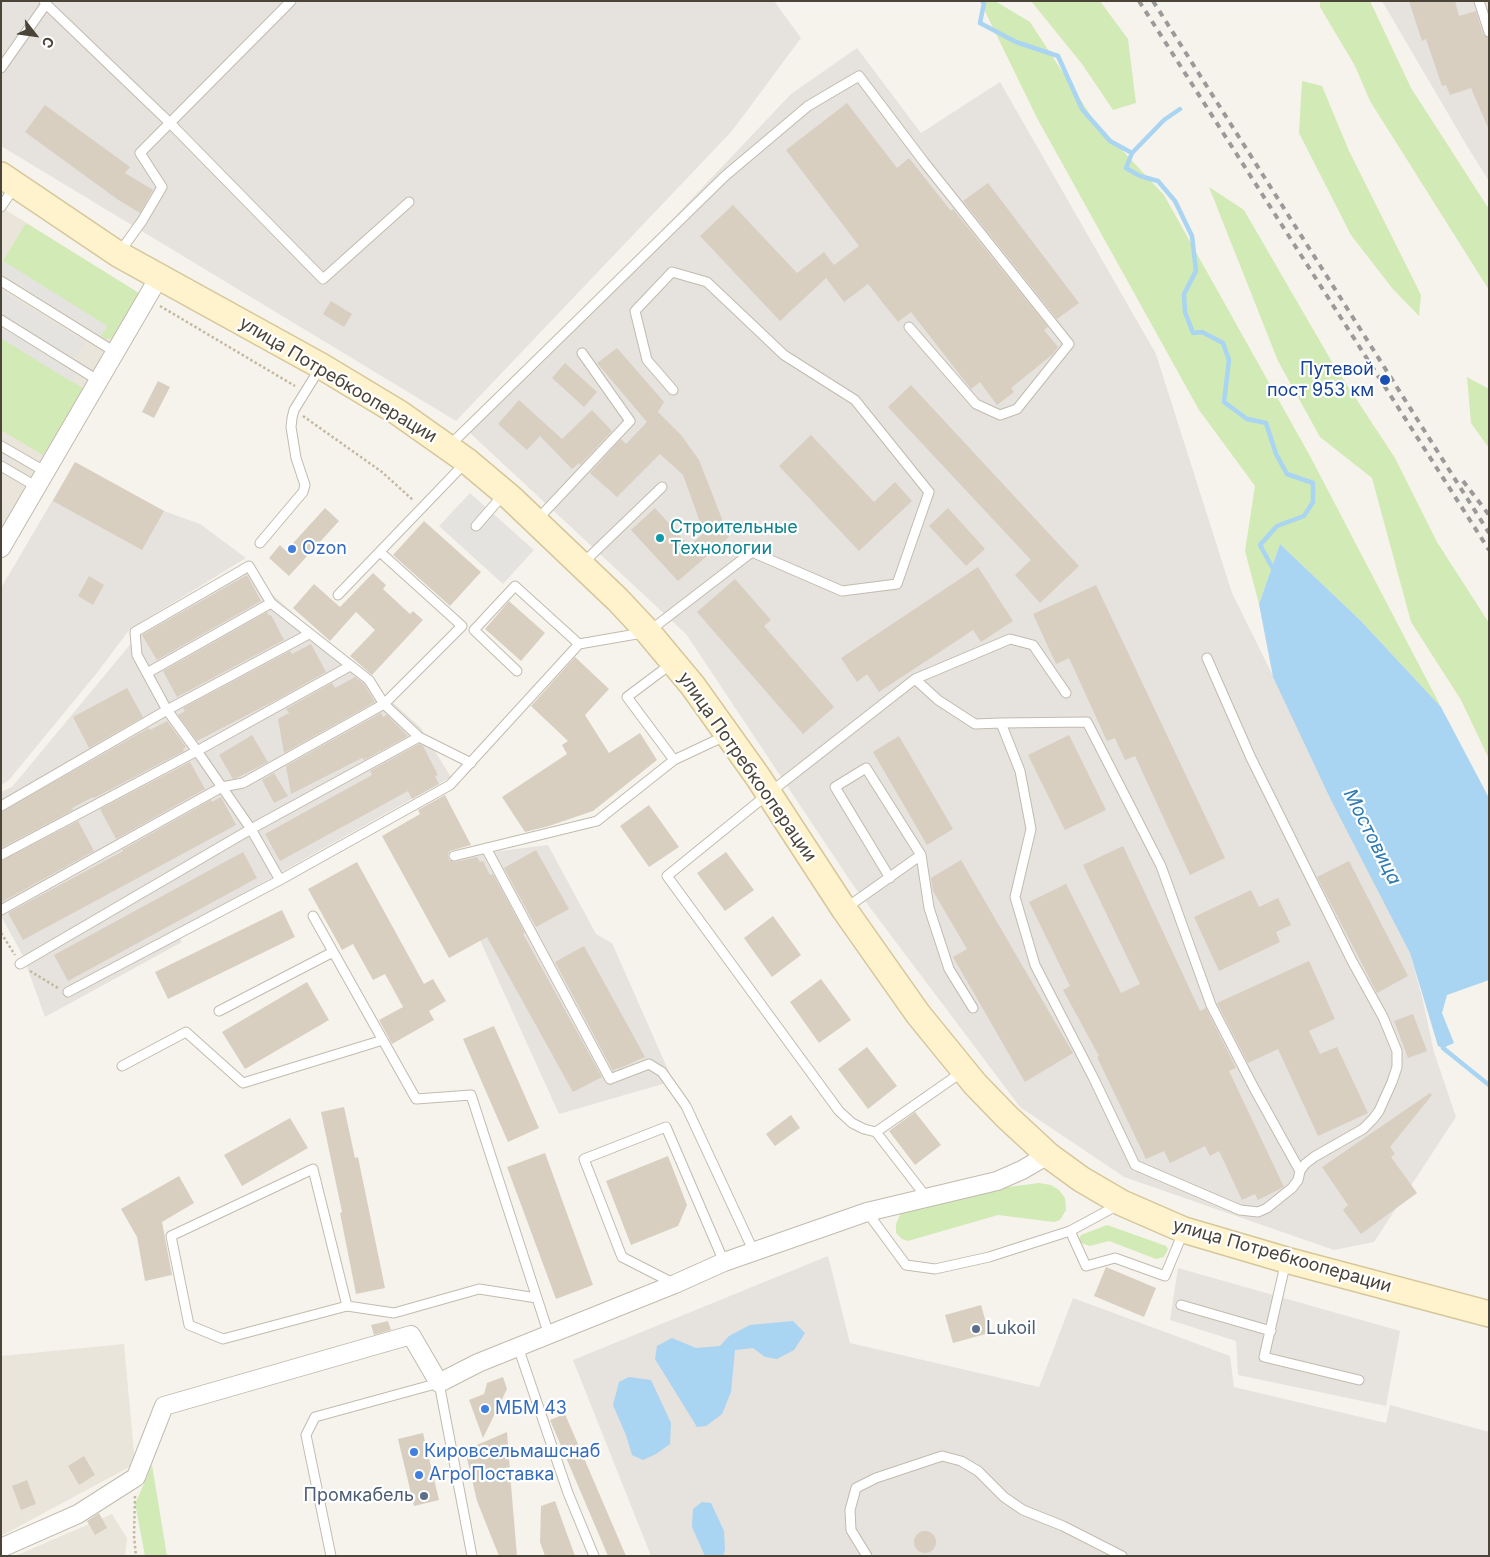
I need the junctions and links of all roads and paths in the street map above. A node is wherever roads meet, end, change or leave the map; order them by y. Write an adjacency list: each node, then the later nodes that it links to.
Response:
1 (291, 1): 6 (lane)
2 (1479, 1): 4 (lane)
3 (45, 3): 5 (lane); 6 (lane)
4 (1489, 32)
5 (1, 68)
6 (170, 123): 8 (lane); 10 (lane)
7 (8, 180): 9 (lane); 10 (main road, улица Потребкооперации)
8 (409, 202)
9 (1, 207)
10 (118, 254): 12 (main road, улица Потребкооперации)
11 (1, 281): 15 (lane)
12 (153, 287): 15 (street); 17 (main road, улица Потребкооперации); 20 (path)
13 (1, 320): 18 (lane)
14 (909, 327): 23 (lane)
15 (115, 352): 18 (street)
16 (582, 354): 29 (lane)
17 (322, 366): 20 (lane); 23 (main road, улица Потребкооперации)
18 (99, 381): 25 (street)
19 (673, 390): 37 (lane)
20 (305, 392): 21 (lane)
21 (294, 410): 28 (path); 31 (lane)
22 (1, 446): 25 (lane)
23 (457, 454): 27 (main road, улица Потребкооперации); 28 (lane)
24 (1, 466): 25 (lane)
25 (41, 480): 32 (street)
26 (662, 488): 34 (lane)
27 (505, 493): 29 (main road, улица Потребкооперации); 30 (lane)
28 (421, 508): 33 (lane)
29 (536, 522): 34 (main road, улица Потребкооперации)
30 (476, 526)
31 (260, 542)
32 (1, 548)
33 (380, 552): 35 (lane); 47 (lane)
34 (582, 564): 37 (main road, улица Потребкооперации)
35 (338, 595)
36 (271, 603): 38 (lane); 44 (lane); 44 (lane)
37 (648, 632): 39 (lane); 41 (main road, улица Потребкооперации)
38 (309, 634): 42 (lane); 48 (lane)
39 (579, 644): 43 (lane); 54 (lane)
40 (1207, 658): 78 (lane)
41 (673, 662): 50 (main road, улица Потребкооперации); 53 (lane)
42 (350, 666): 47 (lane); 52 (lane)
43 (517, 671)
44 (147, 673): 48 (lane)
45 (915, 679): 46 (lane); 49 (lane); 56 (lane)
46 (1066, 693)
47 (384, 704): 51 (lane); 55 (lane)
48 (167, 710): 52 (lane); 57 (lane)
49 (1001, 723): 78 (lane); 78 (lane)
50 (728, 735): 53 (lane); 56 (main road, улица Потребкооперации)
51 (419, 737): 54 (lane); 58 (lane)
52 (197, 751): 55 (lane); 61 (lane)
53 (674, 760): 59 (lane)
54 (471, 763): 64 (lane)
55 (222, 787): 58 (lane); 66 (lane)
56 (768, 794): 65 (main road, улица Потребкооперации); 76 (lane)
57 (1, 806)
58 (250, 829): 64 (lane); 69 (lane)
59 (486, 848): 62 (lane); 84 (lane)
60 (921, 854): 63 (lane); 63 (lane); 71 (lane)
61 (1, 855)
62 (454, 856)
63 (890, 878): 65 (lane)
64 (280, 880): 70 (lane)
65 (844, 909): 75 (main road, улица Потребкооперации)
66 (1, 910)
67 (313, 916): 68 (lane)
68 (333, 952): 72 (lane); 73 (lane)
69 (20, 964)
70 (68, 992)
71 (973, 1008)
72 (219, 1011)
73 (383, 1040): 74 (lane); 88 (lane)
74 (122, 1066)
75 (964, 1071): 76 (lane); 77 (main road, улица Потребкооперации)
76 (876, 1132): 79 (lane)
77 (1048, 1155): 79 (street); 80 (main road, улица Потребкооперации)
78 (1300, 1171)
79 (927, 1198): 81 (street)
80 (1122, 1203): 82 (main road, улица Потребкооперации); 83 (lane)
81 (867, 1212): 83 (lane); 84 (street)
82 (1184, 1230): 83 (lane); 85 (main road, улица Потребкооперации)
83 (1070, 1231)
84 (754, 1252): 86 (street)
85 (1286, 1260): 91 (main road, улица Потребкооперации); 92 (lane)
86 (724, 1262): 87 (street); 87 (lane)
87 (675, 1284): 93 (street)
88 (537, 1298): 90 (lane); 93 (lane)
89 (1181, 1305): 92 (lane)
90 (346, 1306): 90 (lane)
91 (1489, 1314)
92 (1271, 1331): 95 (lane)
93 (549, 1335): 94 (street)
94 (518, 1348): 96 (street); 102 (lane)
95 (1359, 1380)
96 (439, 1383): 97 (street); 100 (lane); 101 (lane)
97 (136, 1477): 98 (street); 99 (path)
98 (1, 1548)
99 (136, 1556)
100 (331, 1556)
101 (472, 1556)
102 (594, 1556)
103 (867, 1556): 104 (lane)
104 (1122, 1556)

